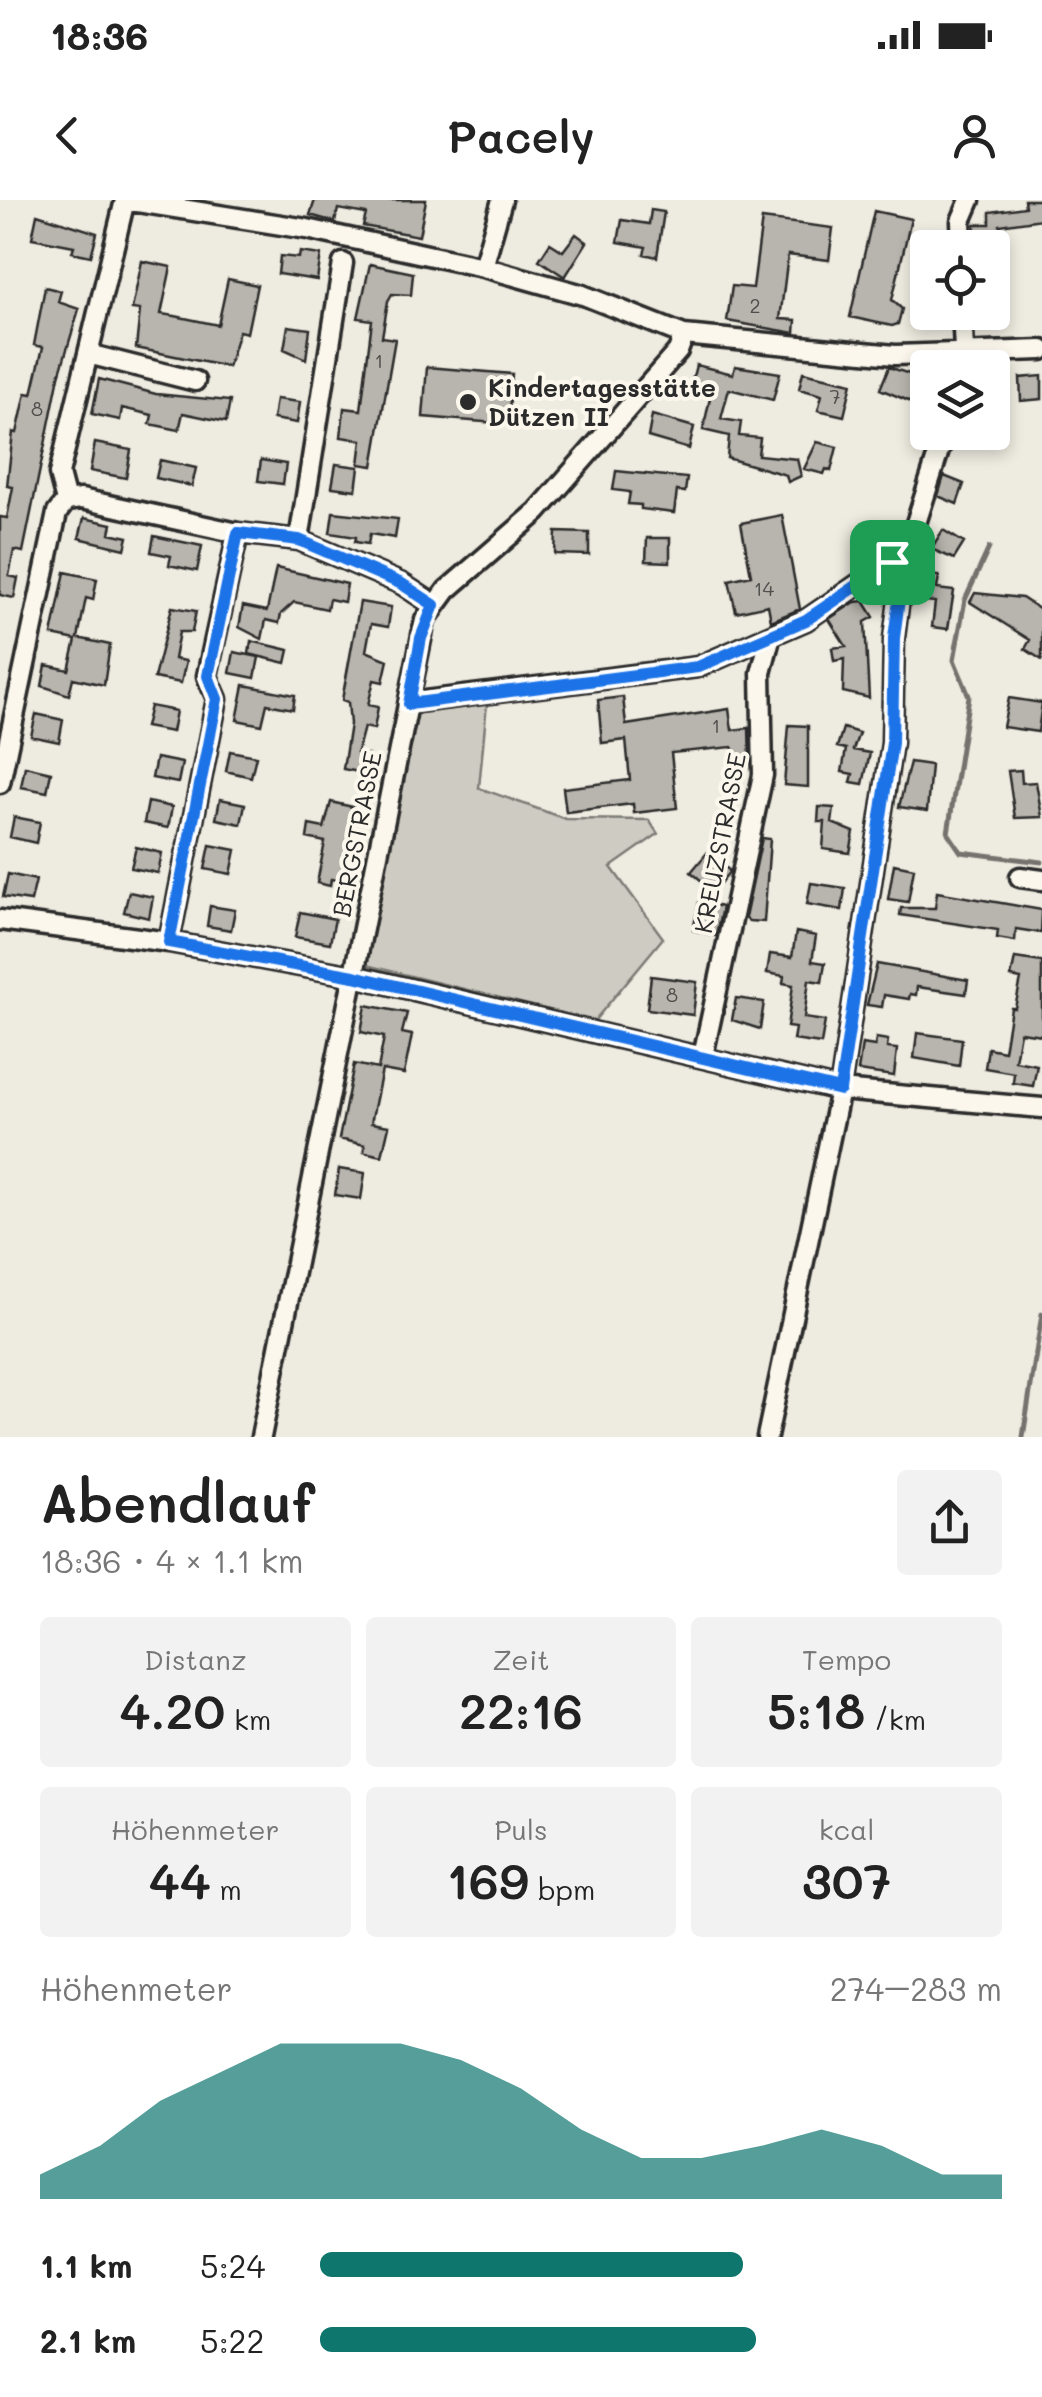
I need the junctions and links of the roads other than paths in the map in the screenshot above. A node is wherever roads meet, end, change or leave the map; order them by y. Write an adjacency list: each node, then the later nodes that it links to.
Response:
1 (125, 200): 6 (street); 9 (street)
2 (502, 200): 6 (street)
3 (970, 200): 4 (street)
4 (961, 230)
5 (343, 262): 16 (street)
6 (482, 266): 7 (street)
7 (684, 335): 11 (street); 18 (street, BERGSTRASSE)
8 (1042, 350): 10 (street)
9 (88, 354): 12 (street); 14 (street)
10 (1010, 354)
11 (910, 356)
12 (195, 381)
13 (939, 450): 17 (street)
14 (66, 501): 15 (street); 21 (street)
15 (238, 533): 16 (street); 25 (street)
16 (299, 540): 18 (street)
17 (904, 561): 19 (street); 28 (street)
18 (434, 605): 20 (street, BERGSTRASSE)
19 (770, 639): 20 (street); 27 (street, KREUZSTRASSE)
20 (409, 704): 26 (street, BERGSTRASSE)
21 (0, 784)
22 (1020, 876): 23 (street)
23 (1042, 880)
24 (0, 920): 25 (street)
25 (169, 942): 26 (street)
26 (354, 976): 27 (street); 30 (street, BERGSTRASSE)
27 (703, 1056): 28 (street)
28 (840, 1090): 29 (street); 31 (street)
29 (1042, 1108)
30 (261, 1437)
31 (767, 1437)

